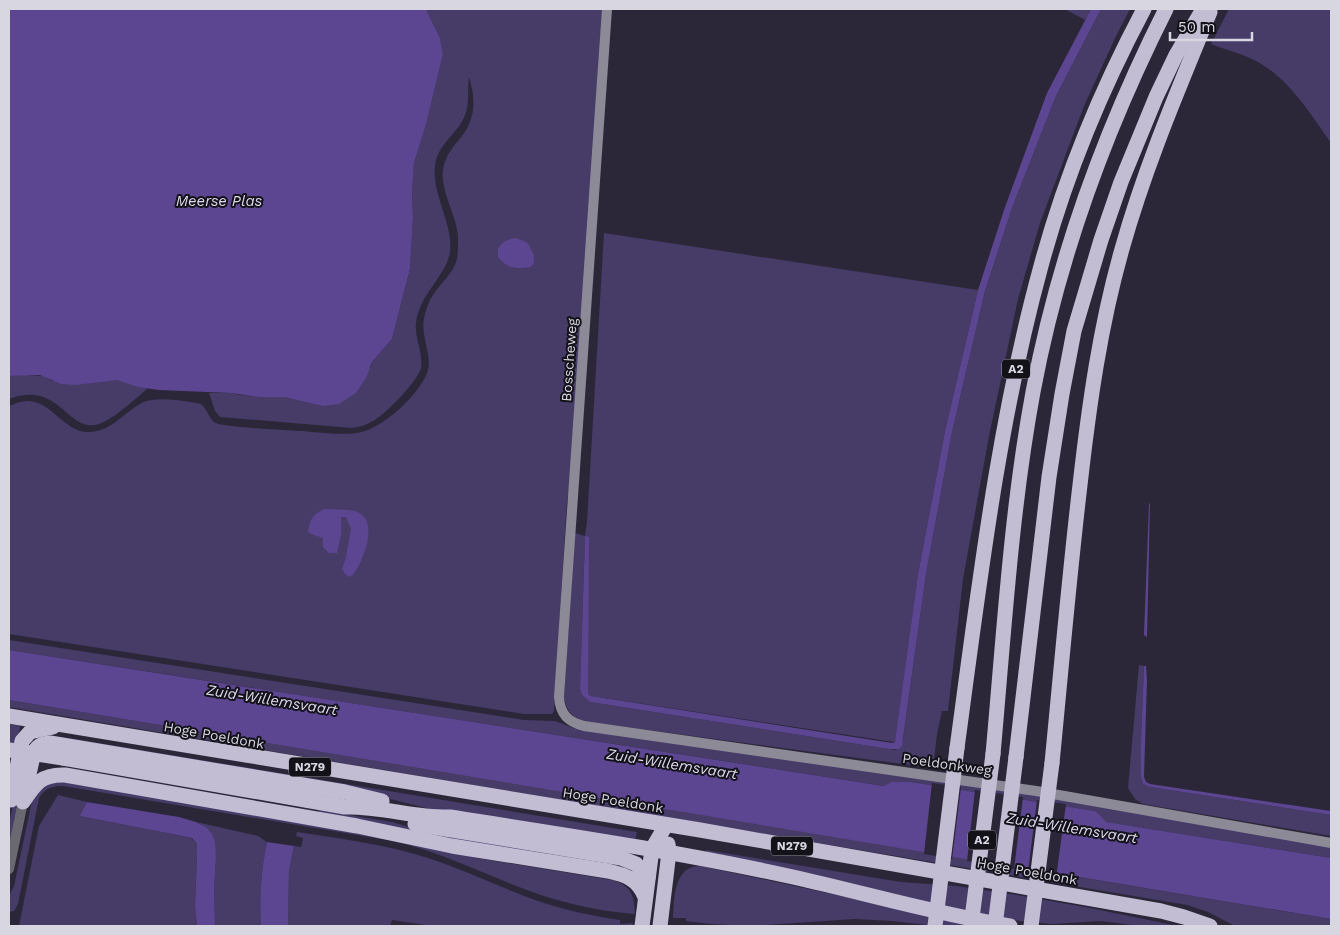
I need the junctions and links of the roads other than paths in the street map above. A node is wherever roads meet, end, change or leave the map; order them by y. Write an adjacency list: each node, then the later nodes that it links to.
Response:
1 (607, 9): 6 (street, Bosscheweg)
2 (1144, 9): 22 (highway, A2, bridge)
3 (1166, 9): 23 (highway, A2, bridge)
4 (1203, 9): 24 (highway, A2, bridge)
5 (1212, 9): 26 (highway, bridge)
6 (562, 713): 14 (street, Poeldonkweg)
7 (9, 716): 8 (highway, Hoge Poeldonk / N279)
8 (62, 725): 10 (highway, N279); 13 (highway, Hoge Poeldonk / N279)
9 (9, 750): 11 (highway, N279, bridge)
10 (14, 804): 12 (highway, N279); 17 (street); 19 (highway)
11 (345, 807): 12 (highway, N279); 18 (highway, N279)
12 (450, 817): 15 (highway, N279)
13 (666, 825): 15 (highway); 16 (highway); 27 (highway, Hoge Poeldonk / N279)
14 (1331, 843)
15 (652, 849): 16 (highway, N279); 18 (highway)
16 (669, 852): 21 (highway); 25 (highway, N279)
17 (9, 869)
18 (648, 878): 19 (highway)
19 (646, 897): 20 (highway)
20 (642, 926)
21 (660, 926)
22 (935, 926)
23 (971, 926)
24 (995, 926)
25 (1010, 926)
26 (1031, 926)
27 (1210, 926)

